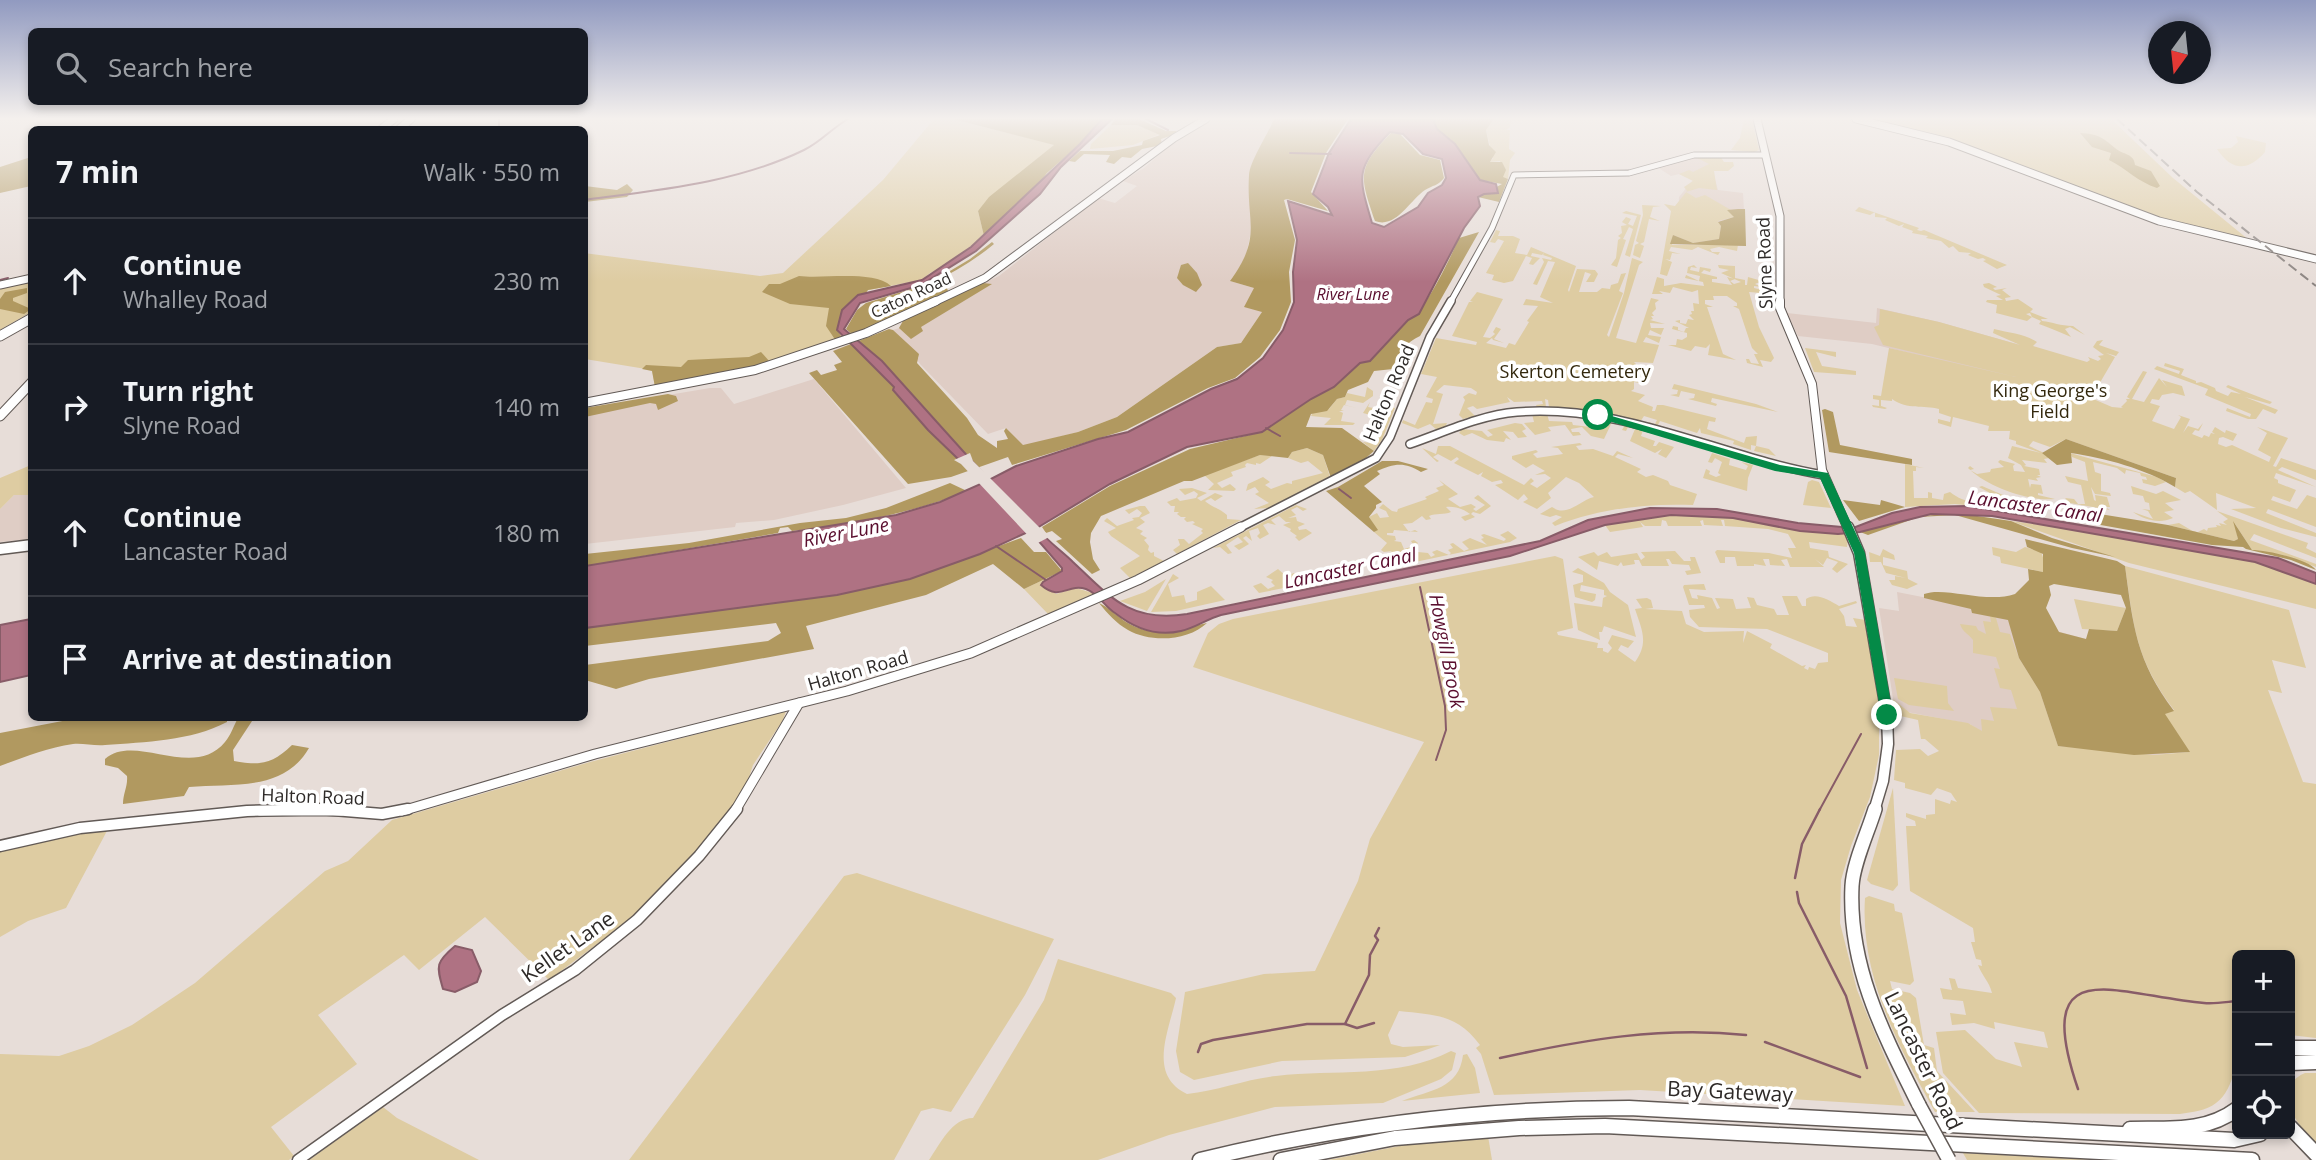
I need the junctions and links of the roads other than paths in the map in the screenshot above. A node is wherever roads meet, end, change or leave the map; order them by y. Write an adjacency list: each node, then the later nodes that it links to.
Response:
1 (1127, 173): 13 (main road, Caton Road)
2 (1614, 173): 20 (street, Halton Road)
3 (1770, 173): 16 (main road, Slyne Road)
4 (2032, 173): 5 (main road)
5 (2316, 259)
6 (28, 279): 7 (highway)
7 (0, 285)
8 (28, 320): 10 (highway)
9 (28, 328): 11 (highway)
10 (0, 336)
11 (0, 344)
12 (28, 386): 14 (highway)
13 (588, 403)
14 (4, 412)
15 (1410, 444): 16 (street)
16 (1824, 475): 19 (main road, Slyne Road)
17 (28, 546): 18 (main road)
18 (3, 549)
19 (1863, 568): 34 (main road, Lancaster Road, bridge)
20 (799, 703): 21 (street, Halton Road); 31 (street, Kellet Lane)
21 (0, 846)
22 (2295, 1048): 23 (highway)
23 (2316, 1048)
24 (2316, 1062): 25 (highway)
25 (2295, 1063)
26 (2232, 1114): 27 (highway)
27 (2071, 1132): 29 (highway, Bay Gateway); 32 (highway, Bay Gateway)
28 (2295, 1132): 30 (highway)
29 (2247, 1139)
30 (2316, 1154)
31 (298, 1160)
32 (1200, 1160)
33 (1281, 1160): 35 (highway)
34 (1949, 1160)
35 (2252, 1160)

